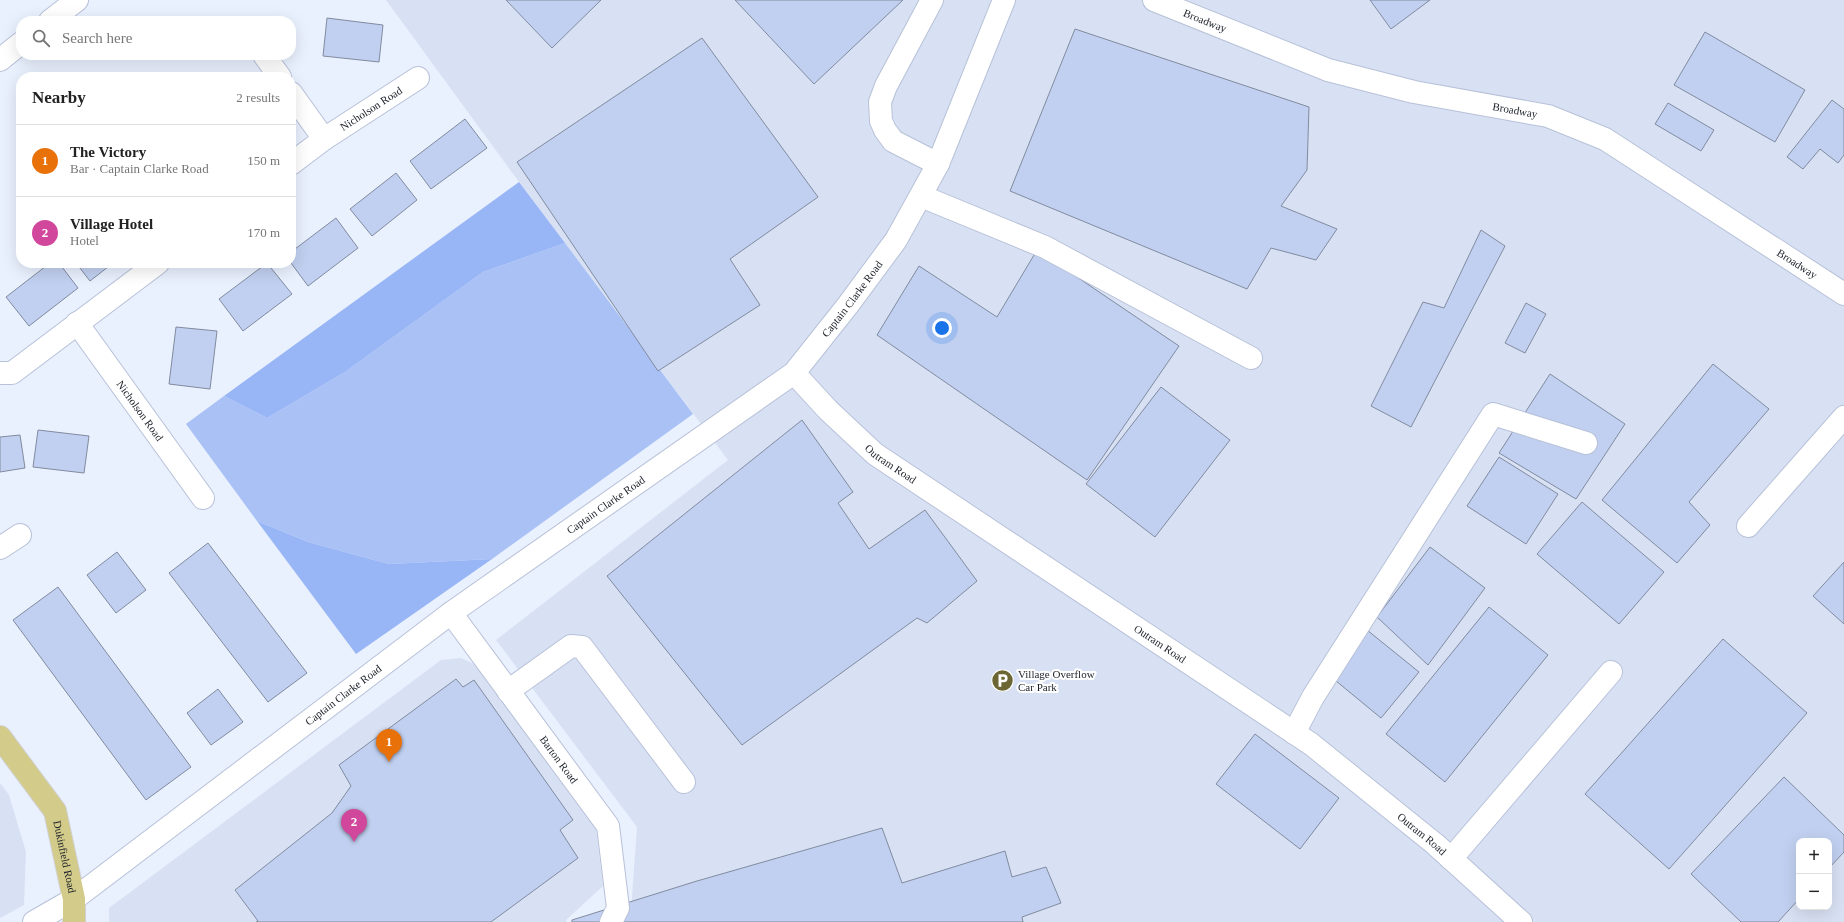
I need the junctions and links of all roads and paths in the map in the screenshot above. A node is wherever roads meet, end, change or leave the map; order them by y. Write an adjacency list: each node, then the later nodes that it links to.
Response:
1 (77, 0): 5 (street)
2 (932, 0): 14 (street)
3 (1004, 0): 14 (street, Captain Clarke Road)
4 (1154, 0): 17 (street, Broadway)
5 (56, 16)
6 (16, 47): 7 (street)
7 (0, 60)
8 (268, 60): 9 (street)
9 (276, 72)
10 (418, 78): 12 (street, Nicholson Road)
11 (296, 100): 12 (street)
12 (324, 139): 13 (street, Nicholson Road)
13 (296, 160)
14 (938, 164): 15 (street, Captain Clarke Road)
15 (921, 196): 19 (street); 21 (street, Captain Clarke Road)
16 (151, 268): 18 (street)
17 (1844, 294)
18 (78, 323): 20 (street); 24 (street, Nicholson Road)
19 (1251, 358)
20 (0, 373)
21 (794, 373): 28 (street, Captain Clarke Road); 31 (street, Outram Road)
22 (1844, 417): 25 (street)
23 (1586, 443): 31 (street)
24 (203, 498)
25 (1748, 526)
26 (20, 535): 27 (street)
27 (0, 548)
28 (451, 613): 30 (street, Barton Road); 35 (street, Captain Clarke Road)
29 (1611, 672): 34 (street)
30 (508, 691): 33 (street); 38 (street, Barton Road)
31 (1294, 733): 34 (street, Outram Road)
32 (0, 737): 35 (main road, Dukinfield Road)
33 (684, 782)
34 (1451, 859): 39 (street, Outram Road)
35 (74, 899): 36 (street, Captain Clarke Road); 37 (main road, Dukinfield Road)
36 (34, 922)
37 (74, 922)
38 (611, 922)
39 (1521, 922)

